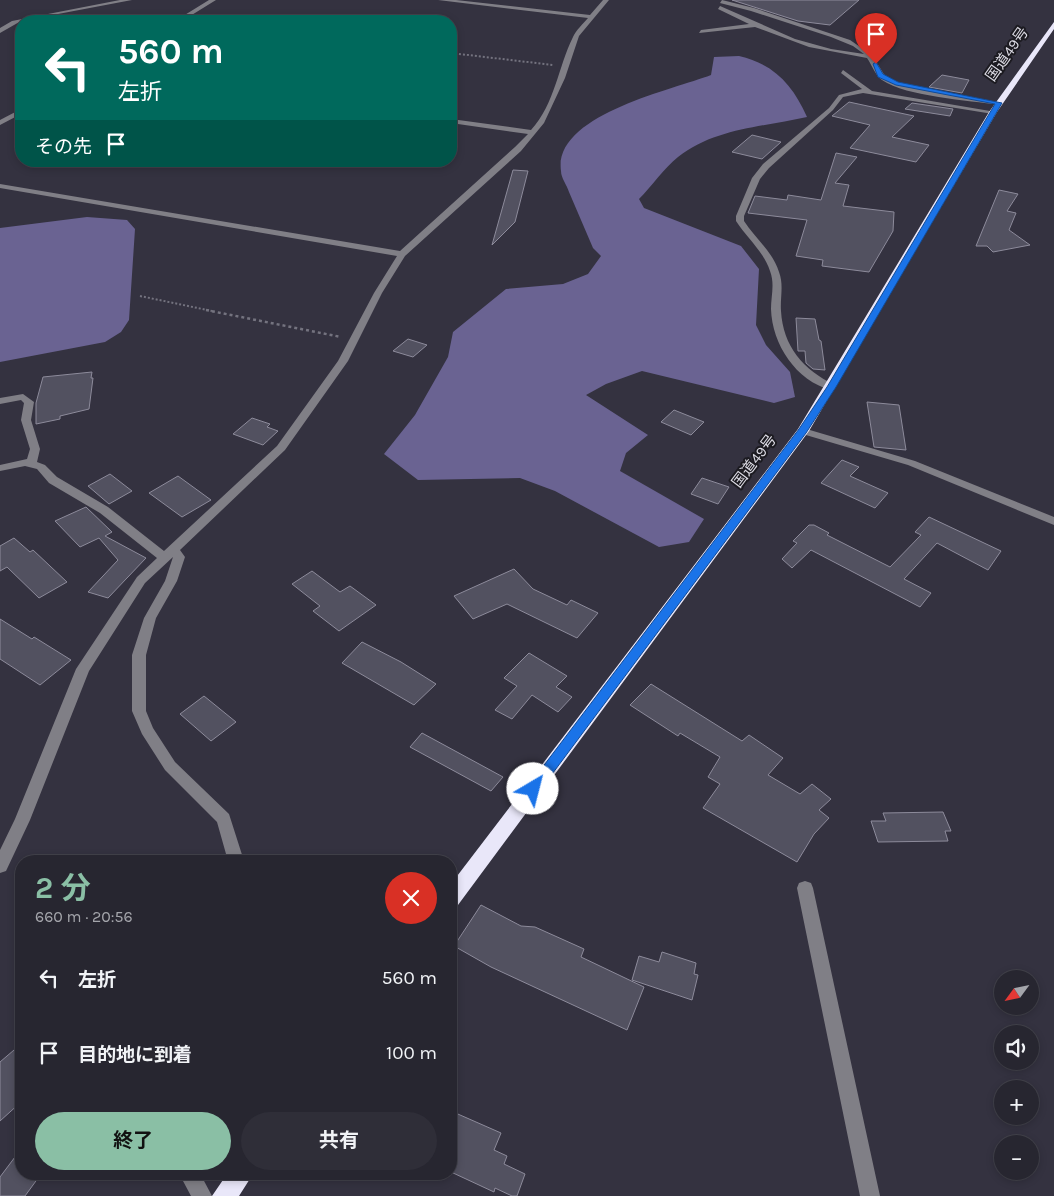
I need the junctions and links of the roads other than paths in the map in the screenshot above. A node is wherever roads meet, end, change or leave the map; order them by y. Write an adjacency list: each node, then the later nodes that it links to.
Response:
1 (129, 0): 5 (street)
2 (213, 0): 6 (street)
3 (441, 0): 7 (street)
4 (606, 0): 7 (street)
5 (51, 15)
6 (188, 15)
7 (593, 17): 22 (street)
8 (15, 22): 11 (street)
9 (1054, 24): 18 (highway, 国道49号)
10 (758, 25): 12 (street); 13 (street); 13 (street)
11 (0, 31)
12 (702, 32)
13 (870, 56): 18 (street)
14 (843, 72): 15 (street)
15 (851, 78): 16 (street); 17 (street)
16 (870, 92): 17 (street); 18 (street)
17 (844, 94): 25 (street)
18 (996, 108): 25 (highway, 国道49号)
19 (15, 115): 21 (street)
20 (457, 122): 22 (street)
21 (0, 123)
22 (531, 132): 24 (street)
23 (0, 186): 24 (street)
24 (402, 254): 31 (street)
25 (831, 387): 27 (highway, 国道49号)
26 (0, 401): 28 (street)
27 (803, 431): 30 (street); 35 (highway, 国道49号)
28 (31, 463): 29 (street); 31 (street)
29 (0, 468)
30 (1054, 521)
31 (169, 553): 32 (street); 33 (street)
32 (234, 855)
33 (0, 866)
34 (805, 888): 40 (street)
35 (457, 890)
36 (193, 1180): 38 (street)
37 (236, 1180): 39 (highway)
38 (202, 1196)
39 (224, 1196)
40 (870, 1196)

